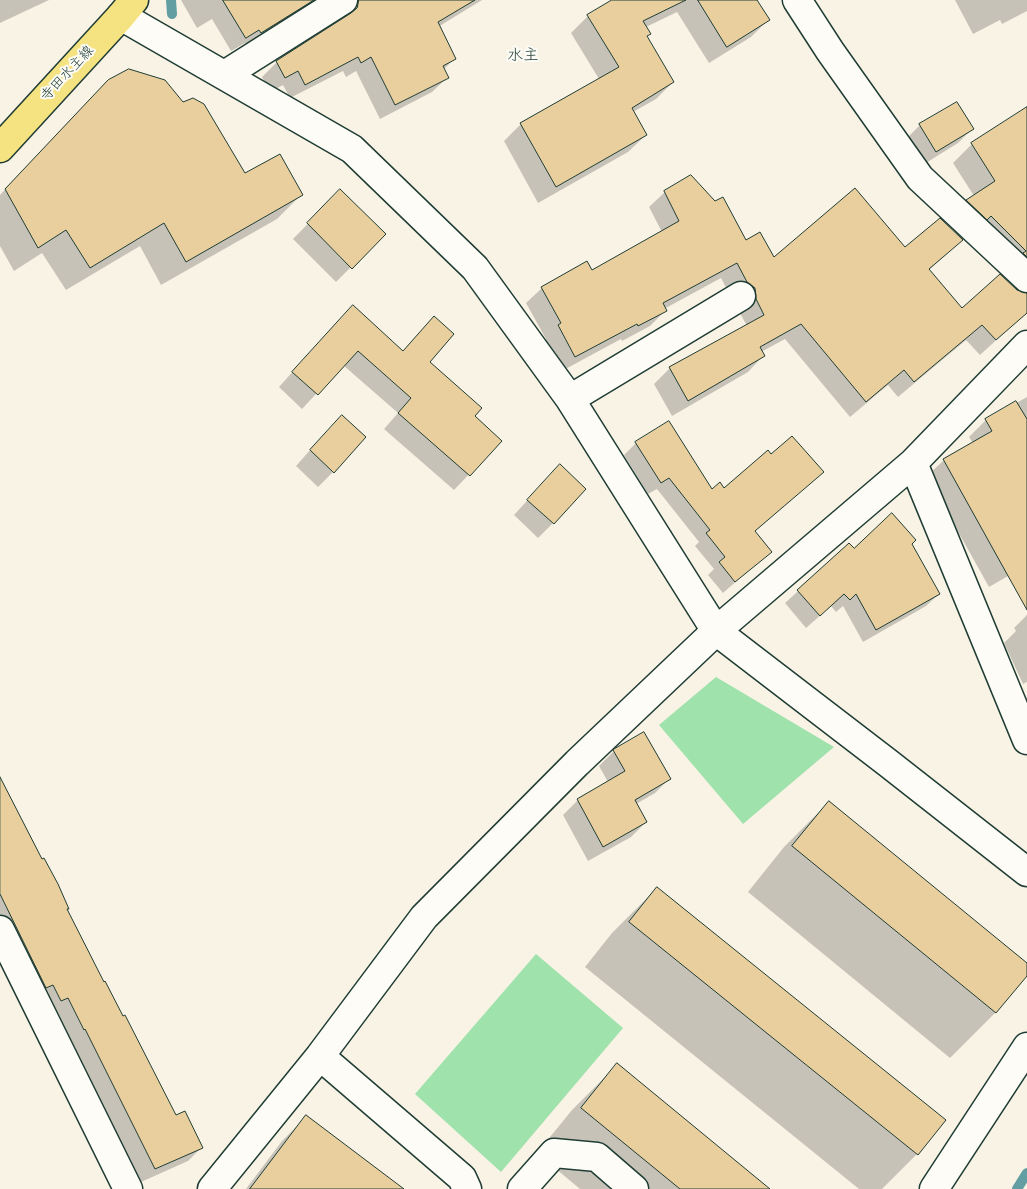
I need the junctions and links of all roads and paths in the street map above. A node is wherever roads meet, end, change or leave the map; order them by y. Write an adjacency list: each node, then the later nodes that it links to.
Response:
1 (343, 0): 4 (street)
2 (797, 0): 6 (street)
3 (128, 8): 4 (street); 5 (main road, 寺田水主線)
4 (226, 74): 9 (street)
5 (0, 148)
6 (1027, 278)
7 (741, 296): 9 (street)
8 (1023, 359): 10 (street)
9 (570, 399): 11 (street)
10 (913, 463): 11 (street); 12 (street)
11 (716, 631): 13 (street); 16 (street)
12 (1027, 740)
13 (1027, 872)
14 (0, 930): 17 (street)
15 (1027, 1047): 22 (street)
16 (320, 1056): 18 (street); 19 (street)
17 (128, 1189)
18 (212, 1189)
19 (467, 1189)
20 (522, 1189): 21 (street)
21 (634, 1189)
22 (934, 1189)

